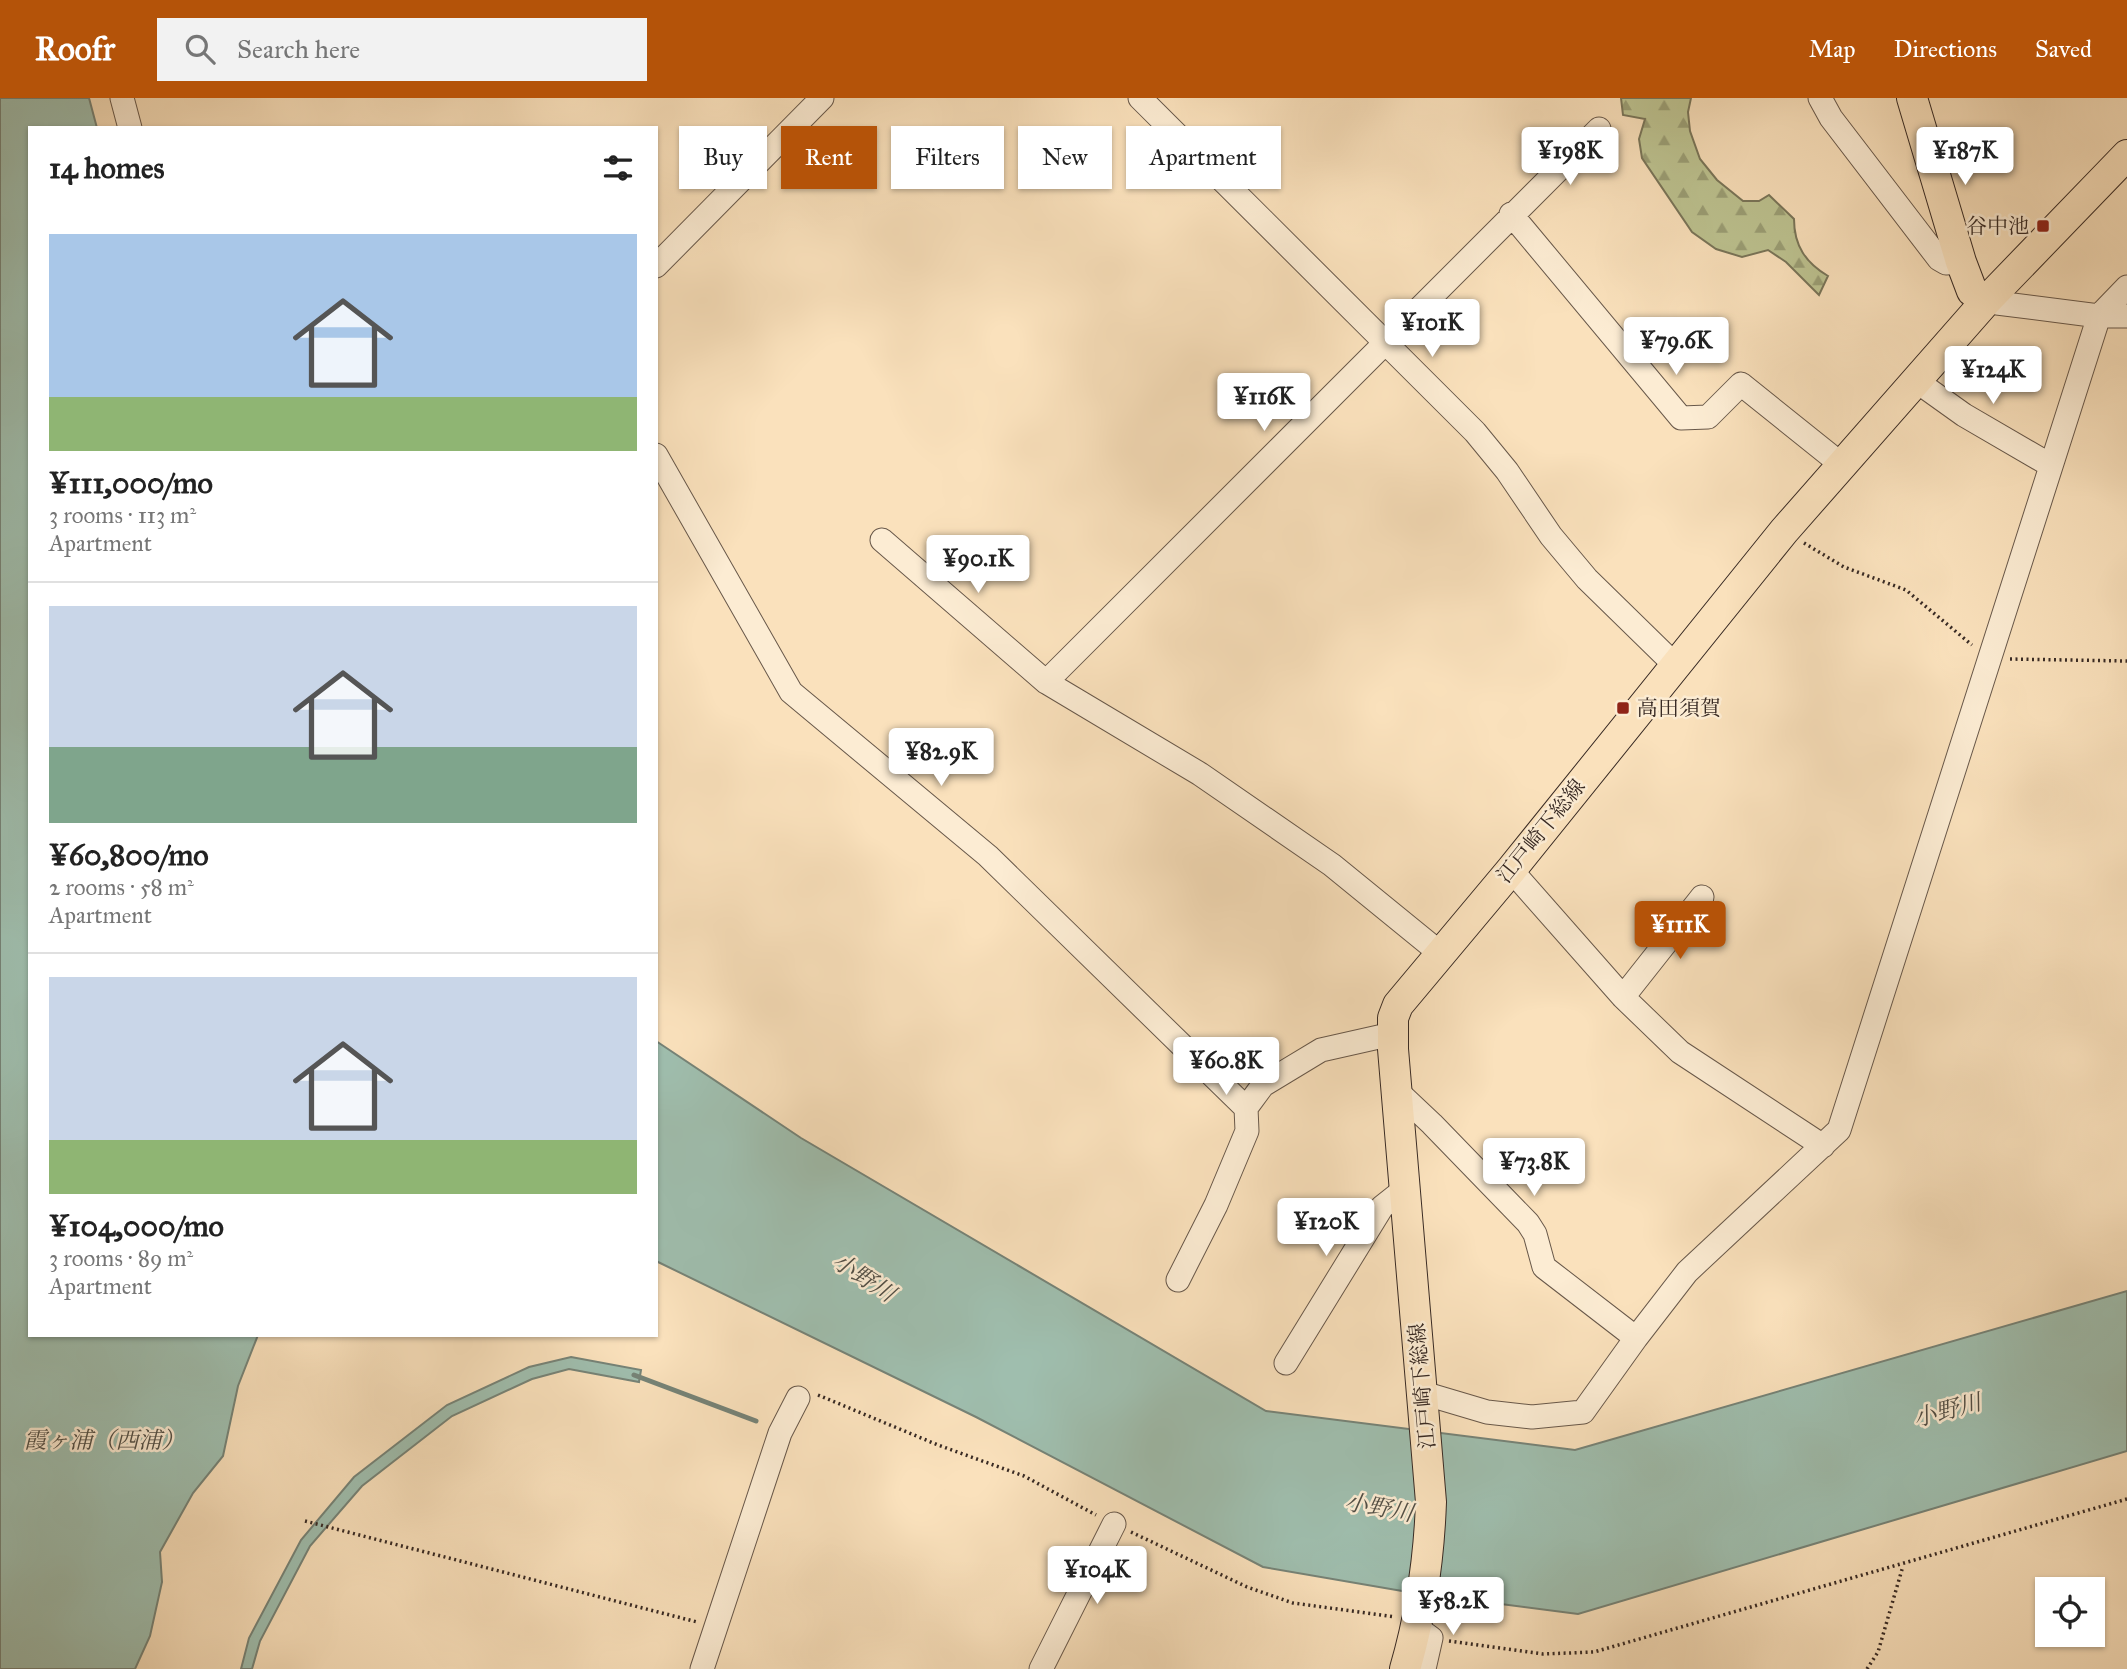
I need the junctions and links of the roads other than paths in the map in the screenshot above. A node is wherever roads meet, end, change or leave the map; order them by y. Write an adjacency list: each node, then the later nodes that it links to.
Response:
1 (122, 98): 6 (street)
2 (822, 98): 11 (street)
3 (1140, 98): 16 (street)
4 (1819, 98): 10 (street)
5 (1912, 98): 10 (main road)
6 (129, 126)
7 (1598, 128): 9 (street)
8 (2127, 155): 13 (main road, 江戸崎下総線)
9 (1511, 214): 16 (street); 20 (street)
10 (1961, 262): 13 (main road)
11 (658, 264)
12 (2127, 287): 14 (street)
13 (1987, 300): 14 (street); 17 (main road, 江戸崎下総線)
14 (2099, 316): 15 (street); 19 (street)
15 (2127, 316)
16 (1384, 343): 22 (street); 23 (street)
17 (1915, 380): 19 (street); 20 (main road, 江戸崎下総線)
18 (658, 459): 30 (street)
19 (2050, 465): 31 (street)
20 (1842, 466): 22 (main road, 江戸崎下総線)
21 (882, 540): 23 (street)
22 (1675, 665): 24 (main road, 江戸崎下総線)
23 (1046, 682): 26 (street)
24 (1511, 870): 26 (main road, 江戸崎下総線); 27 (street)
25 (1702, 897): 27 (street)
26 (1440, 953): 28 (main road, 江戸崎下総線)
27 (1623, 997): 31 (street)
28 (1392, 1034): 29 (main road, 江戸崎下総線); 30 (street)
29 (1396, 1091): 32 (main road, 江戸崎下総線); 34 (street)
30 (1246, 1108): 33 (street)
31 (1823, 1146): 34 (street)
32 (1406, 1188): 35 (street); 37 (main road, 江戸崎下総線)
33 (1178, 1280)
34 (1636, 1338): 37 (street)
35 (1286, 1363)
36 (798, 1398): 40 (street)
37 (1423, 1399): 39 (main road, 江戸崎下総線)
38 (1114, 1524): 41 (street)
39 (1418, 1617): 42 (main road, 江戸崎下総線); 43 (street)
40 (702, 1669)
41 (1041, 1669)
42 (1405, 1669)
43 (1424, 1669)

